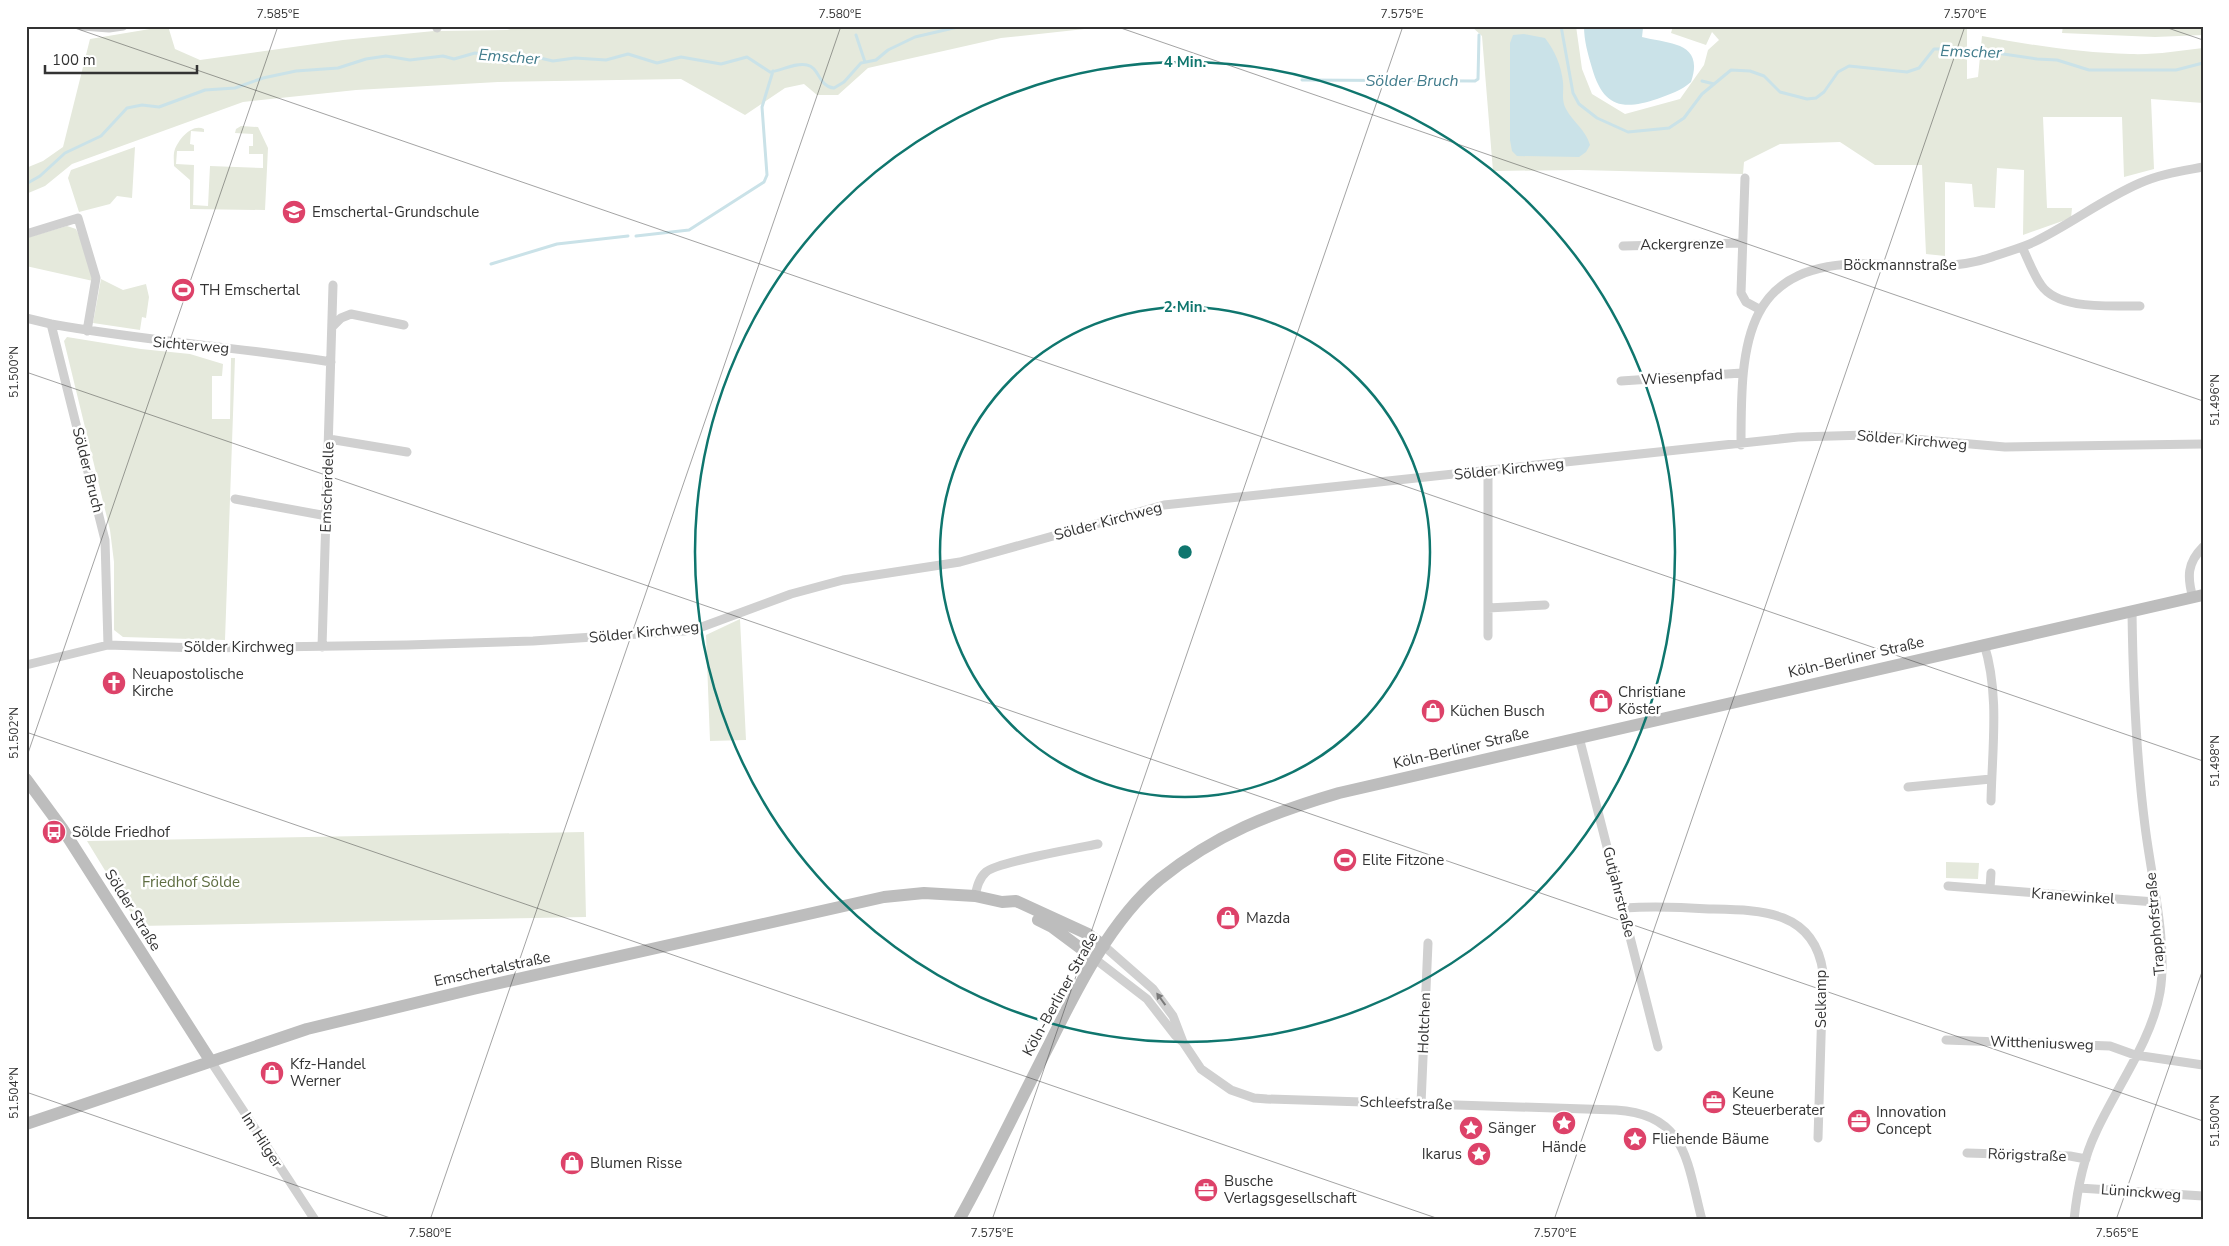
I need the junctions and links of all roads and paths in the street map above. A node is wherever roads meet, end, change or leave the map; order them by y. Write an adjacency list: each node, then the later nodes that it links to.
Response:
1 (82, 26): 2 (street)
2 (123, 26)
3 (2203, 167): 8 (street, Böckmannstraße)
4 (1745, 178): 6 (street)
5 (26, 234): 16 (street)
6 (1742, 243): 7 (street, Ackergrenze); 11 (street)
7 (1623, 246)
8 (2022, 247): 10 (street); 11 (street, Böckmannstraße)
9 (333, 285): 15 (street, Emscherdelle)
10 (2140, 306)
11 (1759, 309): 18 (street, Böckmannstraße)
12 (26, 318): 13 (street)
13 (51, 324): 16 (street, Sichterweg); 34 (street, Sölder Bruch)
14 (404, 324): 15 (street)
15 (332, 327): 17 (street, Emscherdelle)
16 (87, 331): 17 (street, Sichterweg)
17 (331, 362): 20 (street, Emscherdelle)
18 (1742, 373): 19 (street, Wiesenpfad); 22 (street, Böckmannstraße)
19 (1621, 381)
20 (329, 438): 23 (street); 26 (street, Emscherdelle)
21 (2203, 444): 22 (street, Sölder Kirchweg)
22 (1741, 445): 24 (street, Sölder Kirchweg)
23 (407, 452)
24 (1488, 472): 30 (street); 35 (street, Sölder Kirchweg)
25 (235, 499): 26 (street)
26 (327, 516): 35 (street, Emscherdelle)
27 (2203, 547): 28 (street)
28 (2198, 597): 31 (main road, Köln-Berliner Straße)
29 (1545, 605): 30 (street)
30 (1488, 608): 32 (street)
31 (2132, 612): 33 (main road, Köln-Berliner Straße); 48 (street, Trapphofstraße)
32 (1488, 636)
33 (1984, 644): 37 (main road, Köln-Berliner Straße); 39 (street)
34 (108, 645): 35 (street, Sölder Kirchweg); 36 (street, Sölder Kirchweg)
35 (322, 647)
36 (26, 665)
37 (1579, 737): 49 (street, Gutjahrstraße); 51 (main road, Köln-Berliner Straße)
38 (26, 779): 57 (main road, Sölder Straße)
39 (1991, 779): 40 (street); 41 (street)
40 (1908, 787)
41 (1991, 802)
42 (1098, 844): 46 (street)
43 (1991, 873): 45 (street)
44 (1948, 886): 45 (street, Kranewinkel)
45 (1990, 889): 48 (street, Kranewinkel)
46 (975, 896): 47 (main road, Emschertalstraße); 57 (main road, Emschertalstraße)
47 (1002, 902): 51 (main road, Emschertalstraße); 52 (main road)
48 (2155, 902): 56 (street, Trapphofstraße)
49 (1624, 908): 55 (street, Gutjahrstraße); 61 (street, Selkamp)
50 (1428, 943): 59 (street, Holtchen)
51 (1104, 946): 52 (main road, Köln-Berliner Straße); 54 (street, Schleefstraße, one-way to 51)
52 (1095, 959): 54 (street, Schleefstraße); 67 (main road, Köln-Berliner Straße)
53 (1946, 1040): 56 (street, Wittheniusweg)
54 (1183, 1042): 59 (street, Schleefstraße)
55 (1658, 1047)
56 (2135, 1055): 58 (street, Wittheniusweg); 63 (street, Trapphofstraße)
57 (210, 1060): 60 (main road, Emschertalstraße); 66 (street, Im Hilger)
58 (2203, 1065)
59 (1421, 1104): 68 (street, Schleefstraße)
60 (26, 1124)
61 (1818, 1138)
62 (1967, 1153): 63 (street, Rörigstraße)
63 (2086, 1159): 64 (street, Trapphofstraße)
64 (2079, 1188): 65 (street, Lüninckweg); 69 (street, Trapphofstraße)
65 (2203, 1196)
66 (314, 1220)
67 (959, 1220)
68 (1702, 1220)
69 (2074, 1220)

